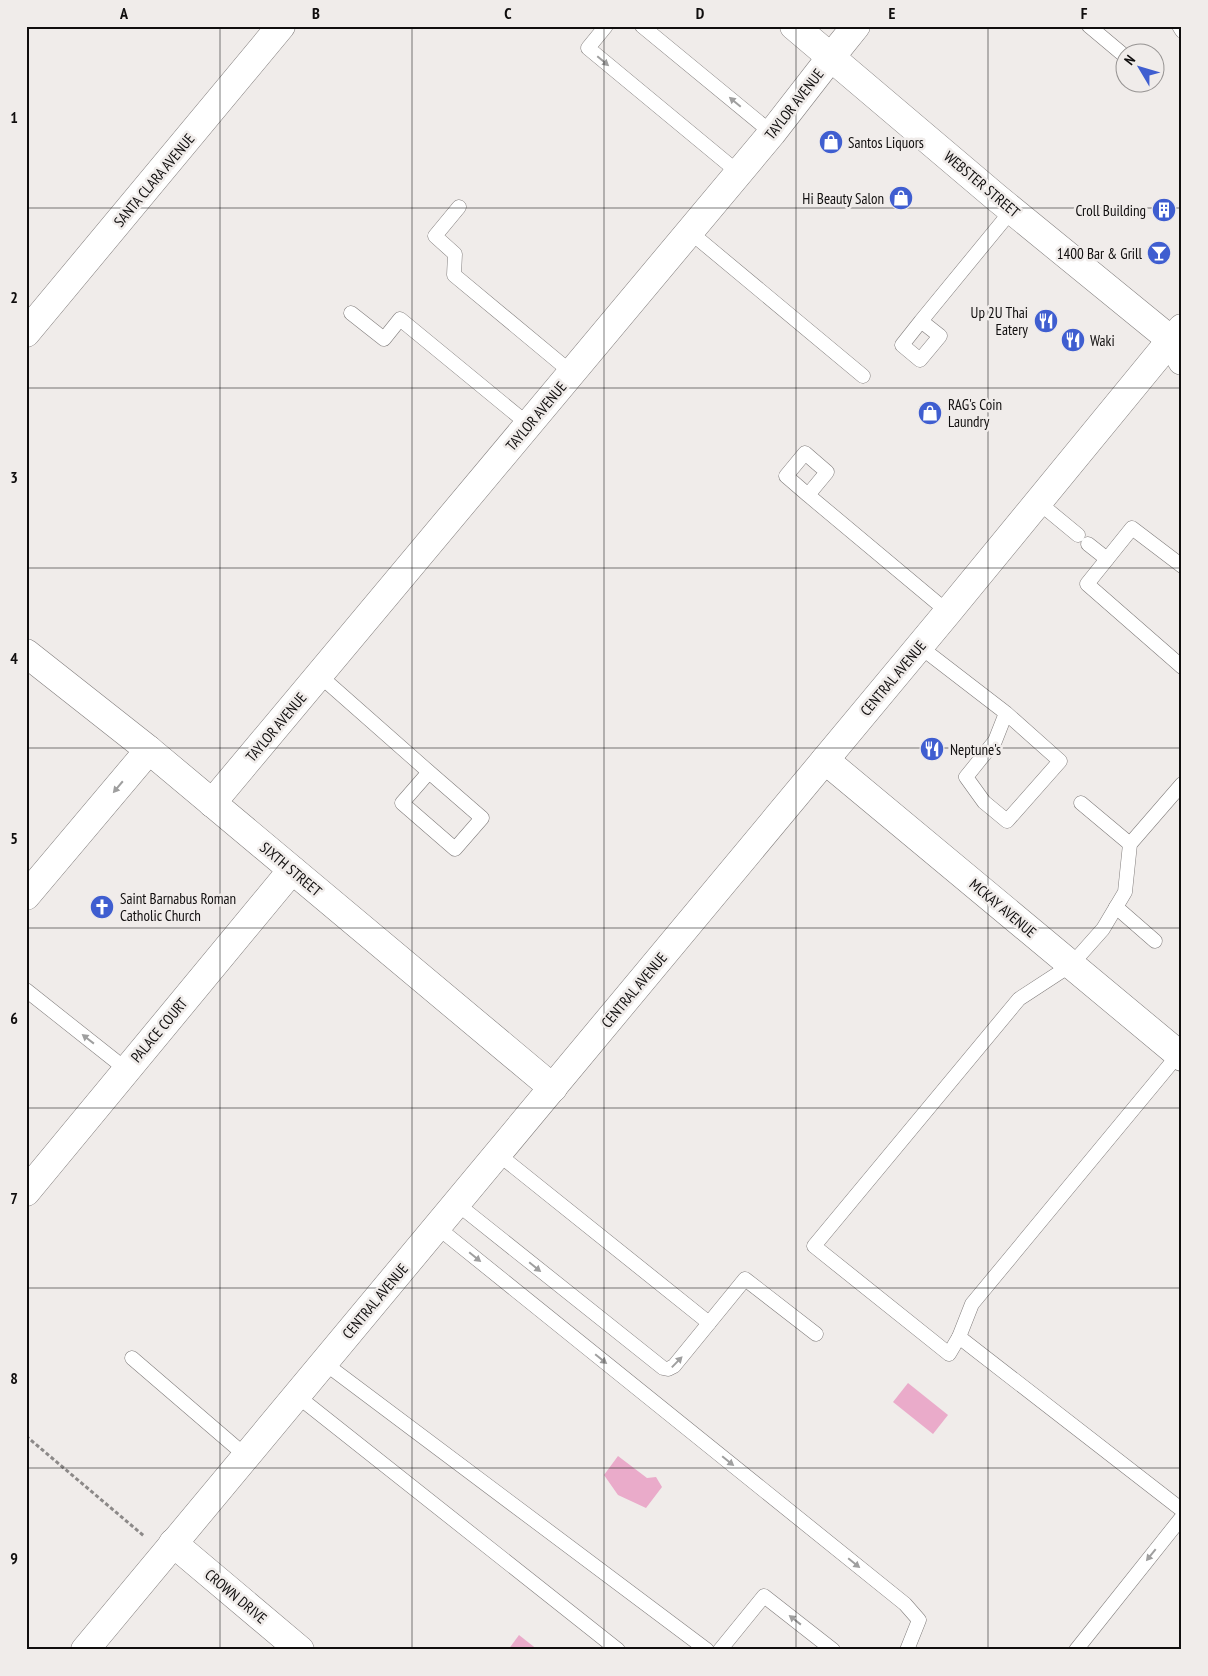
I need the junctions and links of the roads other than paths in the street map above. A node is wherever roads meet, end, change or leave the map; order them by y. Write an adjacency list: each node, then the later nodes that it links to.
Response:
1 (281, 26): 18 (street, SANTA CLARA AVENUE)
2 (606, 26): 12 (lane, one-way to 12)
3 (642, 26): 11 (lane, one-way to 3)
4 (794, 26): 10 (street, WEBSTER STREET)
5 (856, 26): 10 (street, TAYLOR AVENUE)
6 (1089, 26): 9 (lane)
7 (1179, 26): 8 (lane)
8 (1182, 31)
9 (1116, 49)
10 (831, 57): 11 (street, TAYLOR AVENUE); 14 (street, WEBSTER STREET)
11 (772, 134): 12 (street, TAYLOR AVENUE)
12 (739, 173): 15 (street, TAYLOR AVENUE)
13 (459, 207): 20 (lane)
14 (1012, 210): 17 (lane); 19 (street, WEBSTER STREET)
15 (690, 232): 20 (street, TAYLOR AVENUE); 21 (lane)
16 (351, 313): 22 (lane)
17 (921, 320)
18 (26, 333)
19 (1179, 343): 24 (street, CENTRAL AVENUE)
20 (572, 373): 22 (street, TAYLOR AVENUE)
21 (863, 376)
22 (529, 424): 31 (street, TAYLOR AVENUE)
23 (808, 495): 27 (lane)
24 (1038, 502): 25 (lane); 27 (street, CENTRAL AVENUE)
25 (1107, 559): 26 (lane); 30 (lane)
26 (1182, 566)
27 (948, 612): 28 (street, CENTRAL AVENUE)
28 (919, 646): 32 (lane); 34 (street, CENTRAL AVENUE)
29 (26, 653): 33 (street, SIXTH STREET)
30 (1182, 667)
31 (319, 675): 35 (lane); 37 (street, TAYLOR AVENUE)
32 (1006, 713): 32 (lane)
33 (149, 750): 37 (street, SIXTH STREET); 41 (street, one-way to 41)
34 (825, 760): 44 (street, MCKAY AVENUE); 48 (street, CENTRAL AVENUE)
35 (429, 772): 35 (lane)
36 (1182, 784): 39 (lane)
37 (212, 803): 40 (street, SIXTH STREET)
38 (1081, 803): 39 (lane)
39 (1130, 844): 42 (lane)
40 (292, 870): 47 (street, PALACE COURT); 48 (street, SIXTH STREET)
41 (26, 896)
42 (1116, 907): 43 (lane); 44 (lane)
43 (1155, 941)
44 (1071, 965): 46 (street, MCKAY AVENUE); 55 (lane)
45 (26, 990): 47 (lane, one-way to 45)
46 (1180, 1056): 55 (lane)
47 (127, 1070): 50 (street, PALACE COURT)
48 (553, 1088): 49 (street, CENTRAL AVENUE)
49 (498, 1154): 51 (street, CENTRAL AVENUE); 53 (lane)
50 (26, 1192)
51 (456, 1203): 52 (street, CENTRAL AVENUE); 53 (lane, one-way to 53)
52 (437, 1227): 57 (street, CENTRAL AVENUE); 69 (lane, one-way to 69)
53 (709, 1323): 54 (lane)
54 (816, 1334)
55 (959, 1337): 60 (lane)
56 (132, 1358): 59 (lane)
57 (324, 1362): 58 (street, CENTRAL AVENUE); 66 (lane)
58 (296, 1395): 59 (street, CENTRAL AVENUE); 65 (lane)
59 (246, 1456): 62 (street, CENTRAL AVENUE)
60 (1182, 1510)
61 (1182, 1517): 70 (lane, one-way to 70)
62 (169, 1548): 63 (street, CENTRAL AVENUE); 64 (street, CROWN DRIVE)
63 (85, 1650)
64 (300, 1650)
65 (618, 1650)
66 (707, 1650)
67 (720, 1650): 68 (lane, one-way to 67)
68 (833, 1650)
69 (907, 1650)
70 (1076, 1650)

